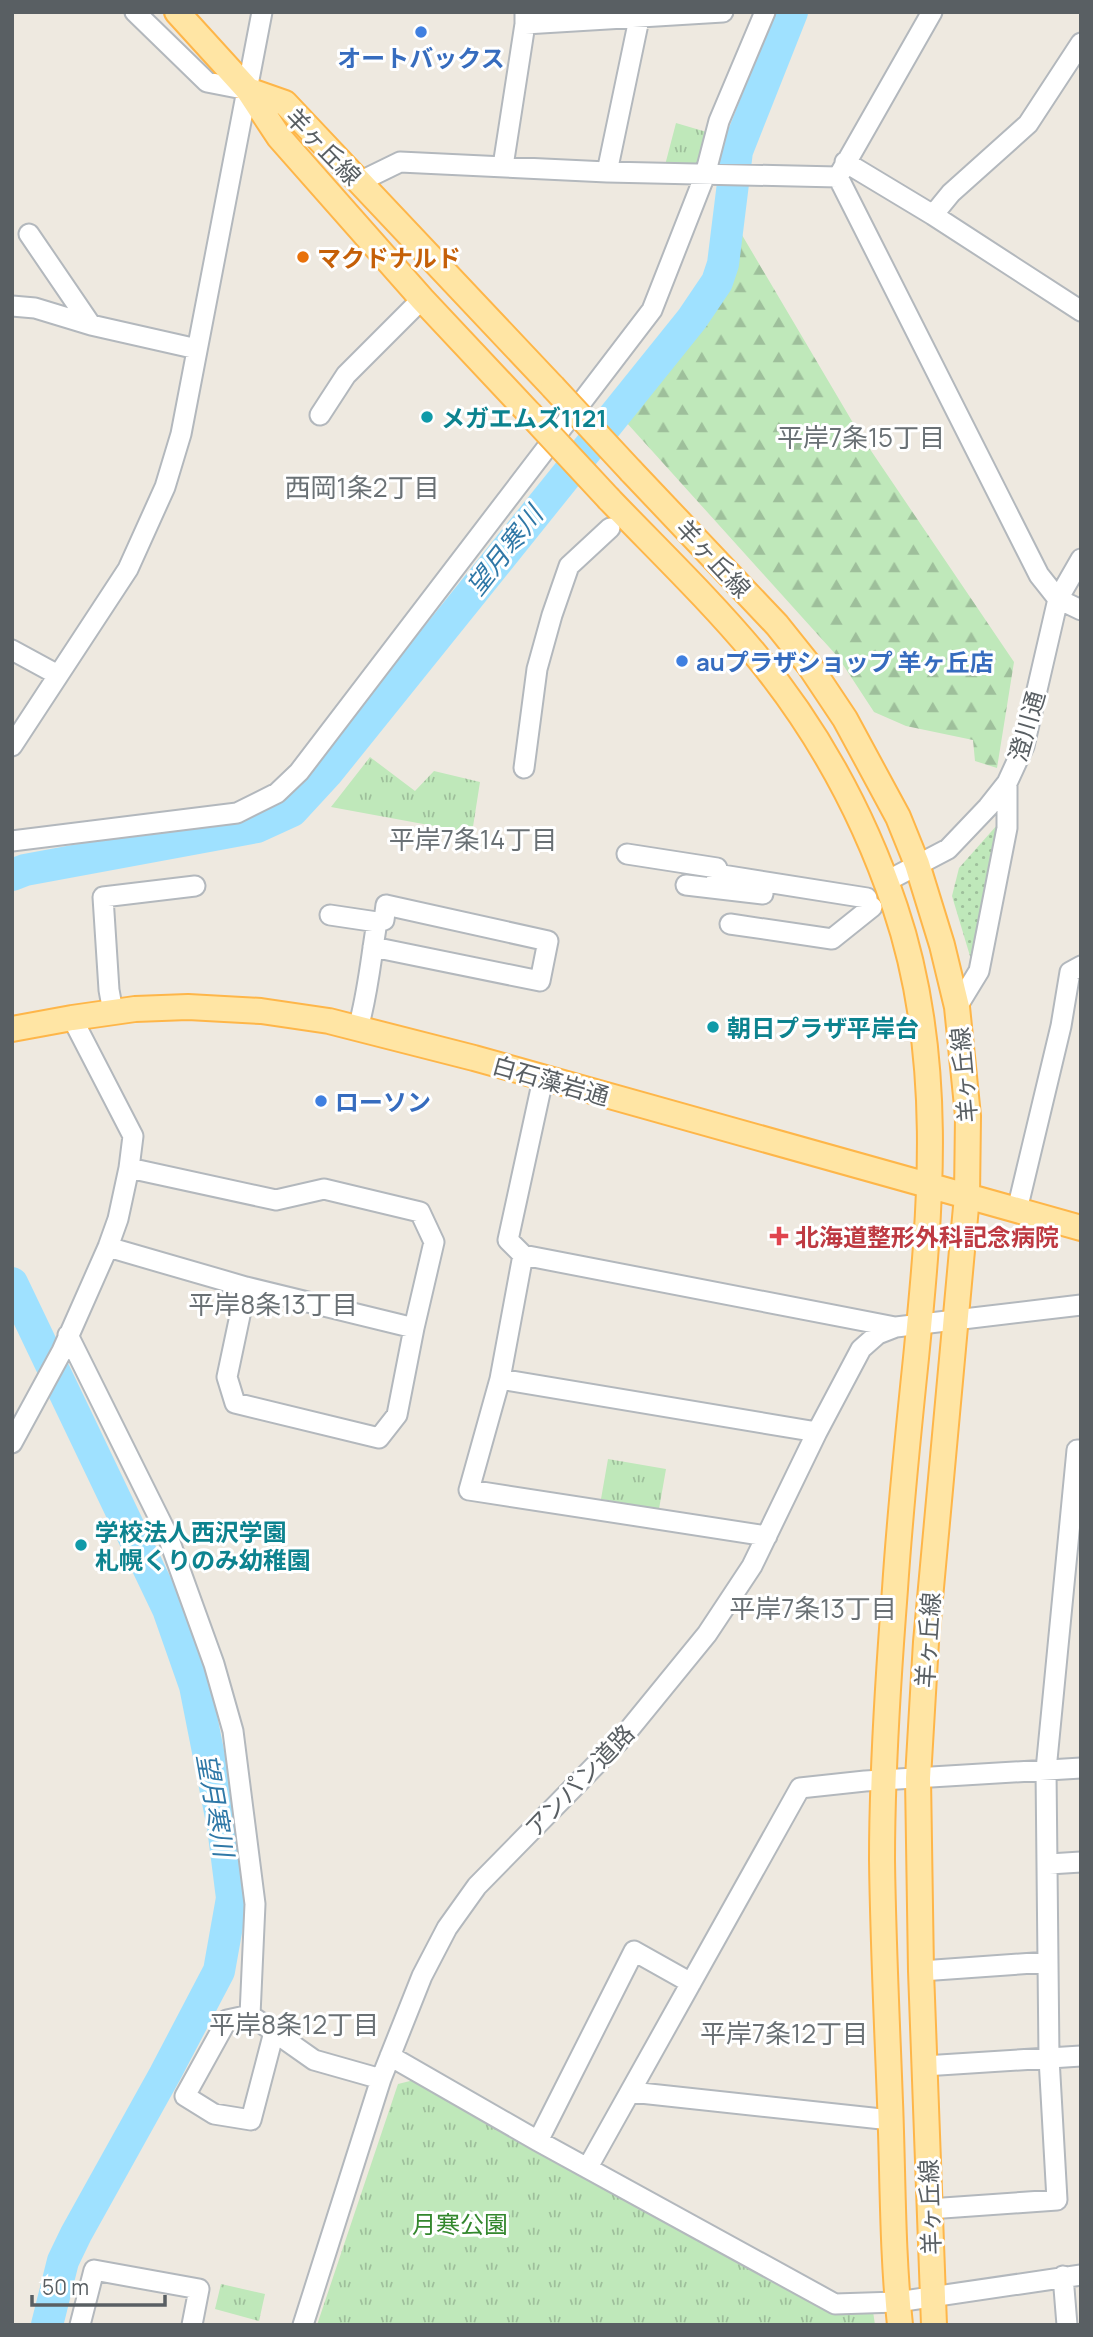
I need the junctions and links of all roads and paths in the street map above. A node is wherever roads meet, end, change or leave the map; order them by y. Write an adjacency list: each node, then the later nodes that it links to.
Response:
1 (135, 12): 10 (street)
2 (177, 12): 10 (main road, 羊ヶ丘線)
3 (262, 12): 10 (street)
4 (723, 12): 8 (street)
5 (765, 12): 14 (street)
6 (932, 12): 12 (street)
7 (525, 18): 8 (street); 11 (street)
8 (639, 19): 13 (street)
9 (1081, 43): 16 (street)
10 (248, 89): 15 (main road, 羊ヶ丘線); 18 (main road, 羊ヶ丘線); 22 (street)
11 (503, 166): 13 (street); 15 (street)
12 (842, 169): 14 (street); 16 (street); 26 (street)
13 (607, 172): 14 (street)
14 (709, 175): 33 (street)
15 (359, 182): 35 (main road, 羊ヶ丘線, bridge)
16 (933, 215): 20 (street)
17 (29, 234): 21 (street)
18 (422, 299): 23 (street); 38 (main road, 羊ヶ丘線, bridge)
19 (12, 306): 21 (street)
20 (1081, 311)
21 (92, 325): 22 (street)
22 (197, 349): 29 (street)
23 (320, 415)
24 (610, 528): 31 (street)
25 (1081, 559): 26 (street, 澄川通)
26 (1058, 599): 27 (street); 32 (street, 澄川通)
27 (1081, 610)
28 (12, 650): 29 (street)
29 (58, 675): 30 (street)
30 (12, 746)
31 (524, 768)
32 (1007, 783): 35 (street, 澄川通); 44 (street)
33 (12, 841)
34 (627, 854): 38 (street)
35 (917, 864): 38 (street, 澄川通); 44 (main road, 羊ヶ丘線)
36 (687, 885): 41 (street)
37 (195, 886): 45 (street)
38 (876, 890): 51 (main road, 羊ヶ丘線)
39 (330, 915): 40 (street)
40 (377, 922): 42 (street); 42 (street)
41 (730, 924)
42 (373, 947): 47 (street)
43 (1081, 966): 53 (street)
44 (957, 1007): 52 (main road, 羊ヶ丘線)
45 (113, 1012): 46 (main road, 白石藻岩通); 47 (main road, 白石藻岩通)
46 (72, 1018): 48 (main road, 白石藻岩通); 50 (street)
47 (358, 1028): 49 (main road, 白石藻岩通)
48 (12, 1030)
49 (543, 1079): 51 (main road, 白石藻岩通); 56 (street)
50 (129, 1168): 55 (street); 61 (street)
51 (930, 1186): 52 (main road, 白石藻岩通); 60 (main road, 羊ヶ丘線)
52 (967, 1196): 53 (main road, 白石藻岩通); 59 (main road, 羊ヶ丘線)
53 (1017, 1210): 54 (main road, 白石藻岩通)
54 (1081, 1228)
55 (108, 1247): 57 (street); 62 (street)
56 (523, 1255): 60 (street); 63 (street)
57 (246, 1287): 61 (street); 61 (street)
58 (1081, 1305): 59 (street, アンパン道路)
59 (956, 1320): 60 (street, アンパン道路); 70 (main road, 羊ヶ丘線)
60 (908, 1326): 64 (street, アンパン道路); 71 (main road, 羊ヶ丘線)
61 (414, 1328)
62 (65, 1343): 65 (street); 77 (street)
63 (500, 1379): 64 (street); 67 (street)
64 (817, 1432): 67 (street, アンパン道路)
65 (12, 1443)
66 (1081, 1450): 69 (street)
67 (767, 1536): 79 (street, アンパン道路)
68 (1081, 1768): 69 (street)
69 (1046, 1770): 70 (street); 73 (street)
70 (918, 1778): 71 (street); 75 (main road, 羊ヶ丘線)
71 (883, 1781): 76 (street); 85 (main road, 羊ヶ丘線)
72 (1081, 1862): 73 (street)
73 (1049, 1864): 74 (street)
74 (1048, 1962): 75 (street); 81 (street)
75 (920, 1971): 82 (main road, 羊ヶ丘線)
76 (691, 1983): 84 (street); 86 (street)
77 (250, 2015): 78 (street); 78 (street)
78 (274, 2032): 83 (street)
79 (390, 2056): 83 (street, アンパン道路); 86 (street)
80 (1081, 2056): 81 (street)
81 (1049, 2058): 82 (street); 88 (street)
82 (924, 2066): 88 (main road, 羊ヶ丘線)
83 (381, 2079): 94 (street, アンパン道路)
84 (631, 2092): 85 (street); 87 (street)
85 (891, 2120): 91 (main road, 羊ヶ丘線)
86 (538, 2141): 87 (street)
87 (588, 2167): 91 (street)
88 (929, 2209): 90 (main road, 羊ヶ丘線)
89 (1072, 2276): 90 (street); 96 (street)
90 (932, 2296): 91 (street); 95 (main road, 羊ヶ丘線)
91 (899, 2313)
92 (80, 2325): 93 (street)
93 (192, 2325)
94 (303, 2325)
95 (934, 2325)
96 (1067, 2325)

